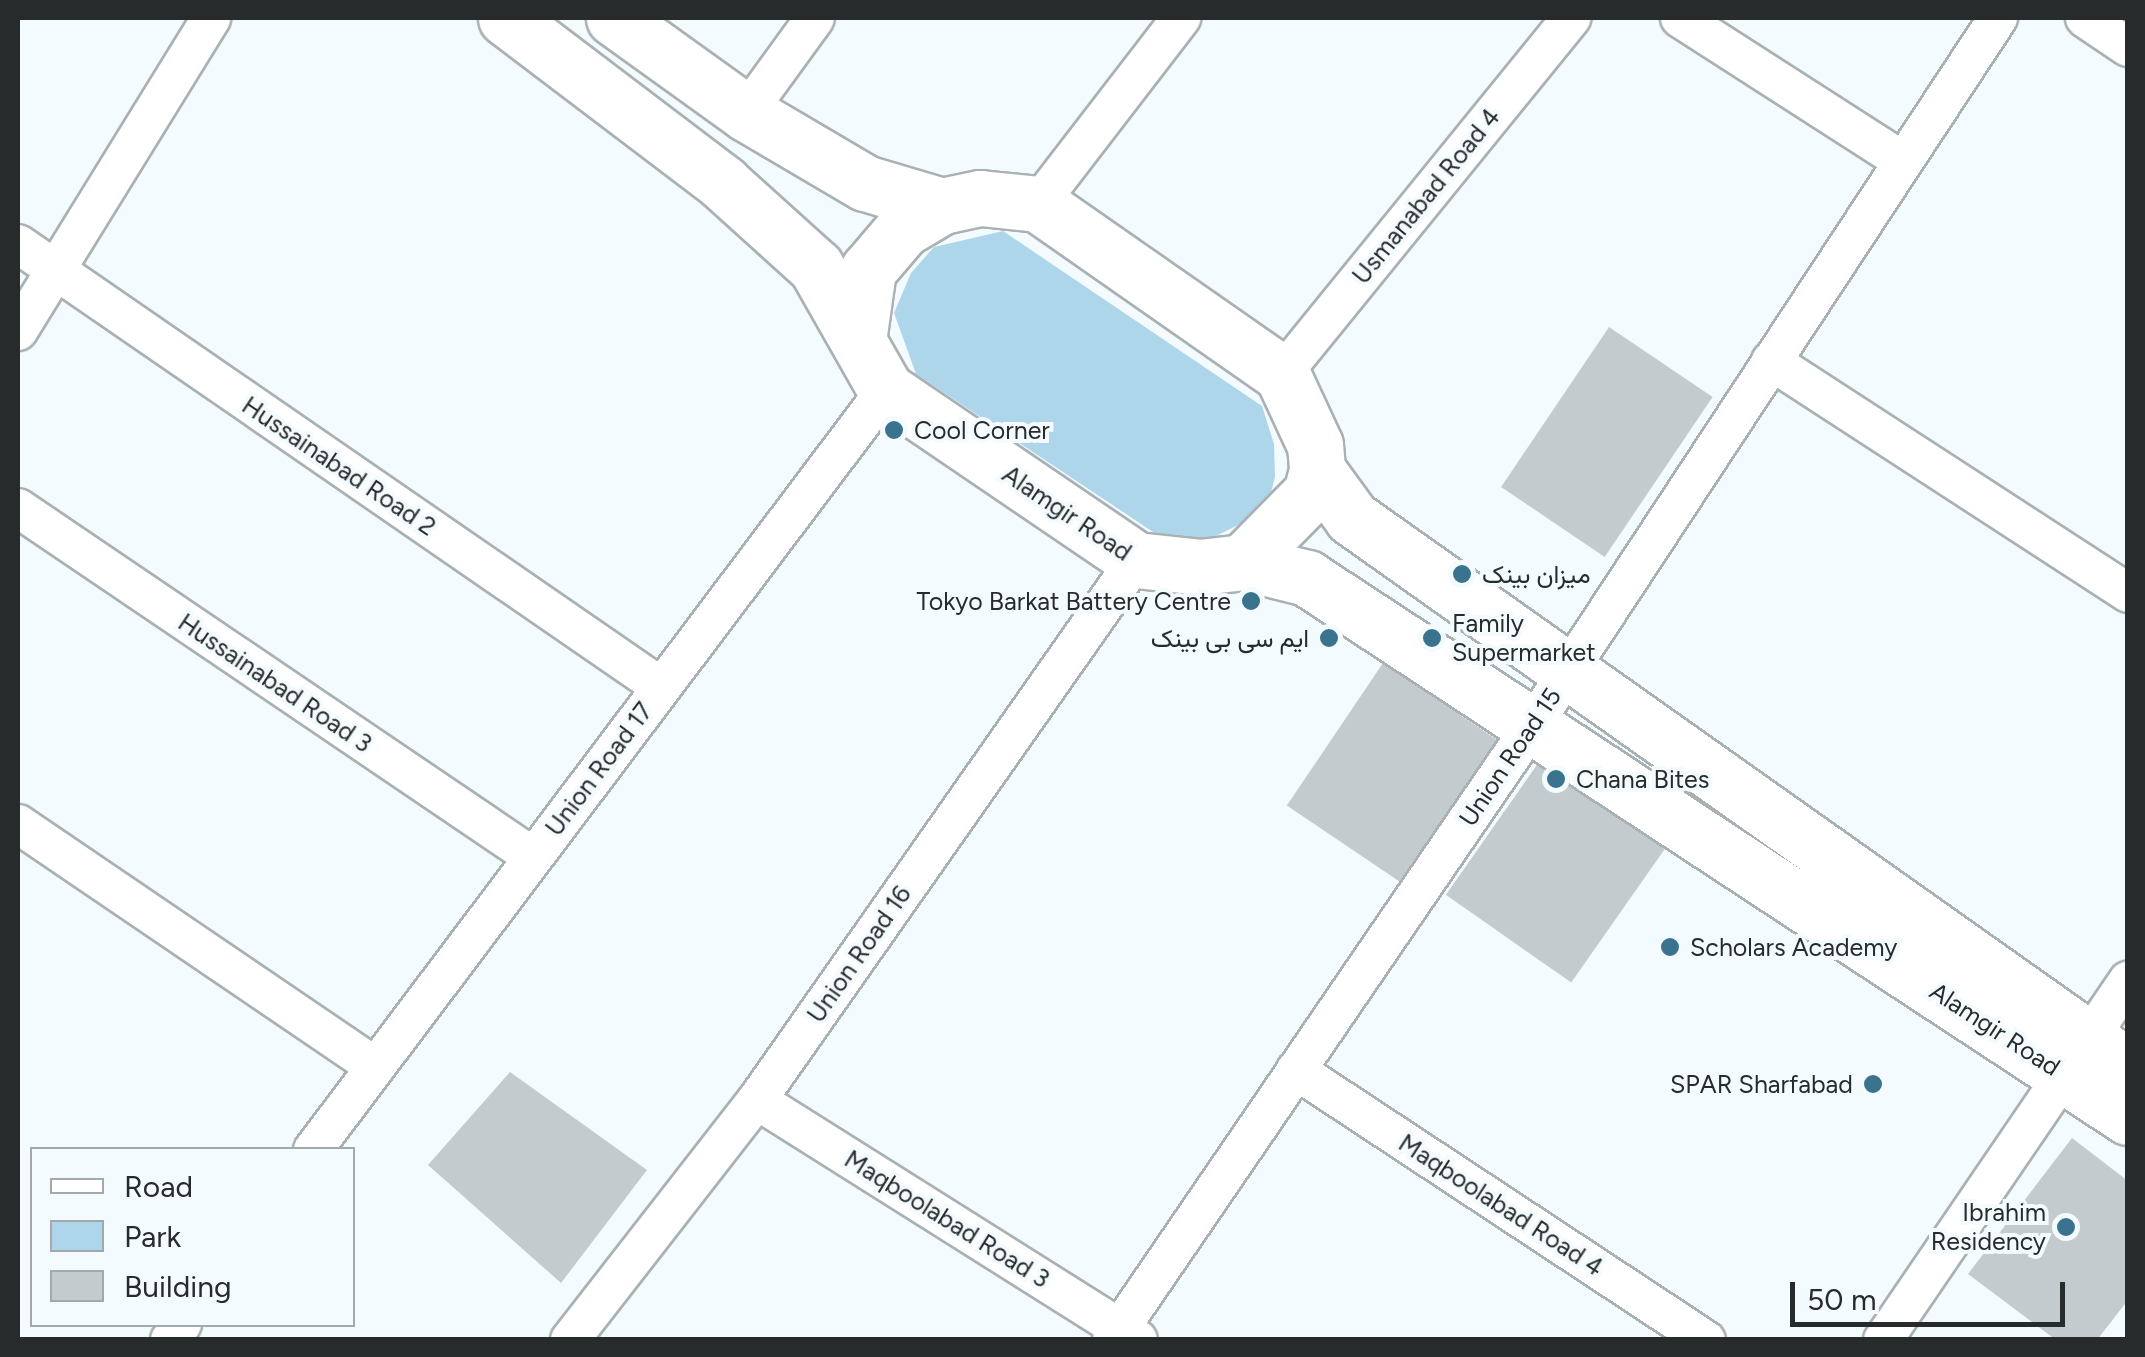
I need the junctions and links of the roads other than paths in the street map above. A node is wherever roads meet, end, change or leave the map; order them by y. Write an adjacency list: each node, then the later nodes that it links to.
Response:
1 (211, 18): 16 (street)
2 (506, 18): 18 (street)
3 (614, 18): 11 (street)
4 (815, 18): 11 (street)
5 (1180, 18): 13 (street)
6 (1571, 18): 20 (street, Usmanabad Road 4)
7 (1680, 18): 12 (street)
8 (1998, 18): 12 (street, Union Road 15)
9 (2086, 18): 10 (street)
10 (2128, 47)
11 (746, 113): 14 (street)
12 (1903, 161): 19 (street, Union Road 15)
13 (1038, 204): 14 (street); 20 (street)
14 (942, 206): 18 (street)
15 (18, 244): 16 (street, Hussainabad Road 2)
16 (58, 273): 17 (street); 28 (street, Hussainabad Road 2)
17 (18, 331)
18 (859, 334): 21 (street)
19 (1771, 361): 26 (street); 27 (street, Union Road 15)
20 (1282, 374): 22 (street, Alamgir Road)
21 (886, 390): 24 (street, Alamgir Road); 28 (street, Union Road 17)
22 (1317, 470): 25 (street); 27 (street, Alamgir Road)
23 (18, 508): 31 (street, Hussainabad Road 3)
24 (1136, 560): 25 (street, Alamgir Road); 36 (street, Union Road 16)
25 (1243, 562): 29 (street, Alamgir Road)
26 (2128, 593)
27 (1566, 673): 29 (street, Union Road 15); 33 (street, Alamgir Road)
28 (661, 687): 31 (street, Union Road 17)
29 (1532, 726): 33 (street, Alamgir Road); 35 (street, Union Road 15)
30 (18, 824): 34 (street)
31 (533, 858): 34 (street, Union Road 17)
32 (2128, 981): 33 (street)
33 (2093, 1060): 37 (street, Alamgir Road); 42 (street)
34 (375, 1067): 38 (street, Union Road 17)
35 (1296, 1070): 39 (street, Union Road 15); 41 (street, Maqboolabad Road 4)
36 (757, 1100): 39 (street, Maqboolabad Road 3); 40 (street, Union Road 16)
37 (2128, 1116)
38 (315, 1147)
39 (1123, 1336)
40 (570, 1340)
41 (1706, 1340)
42 (1883, 1340)

